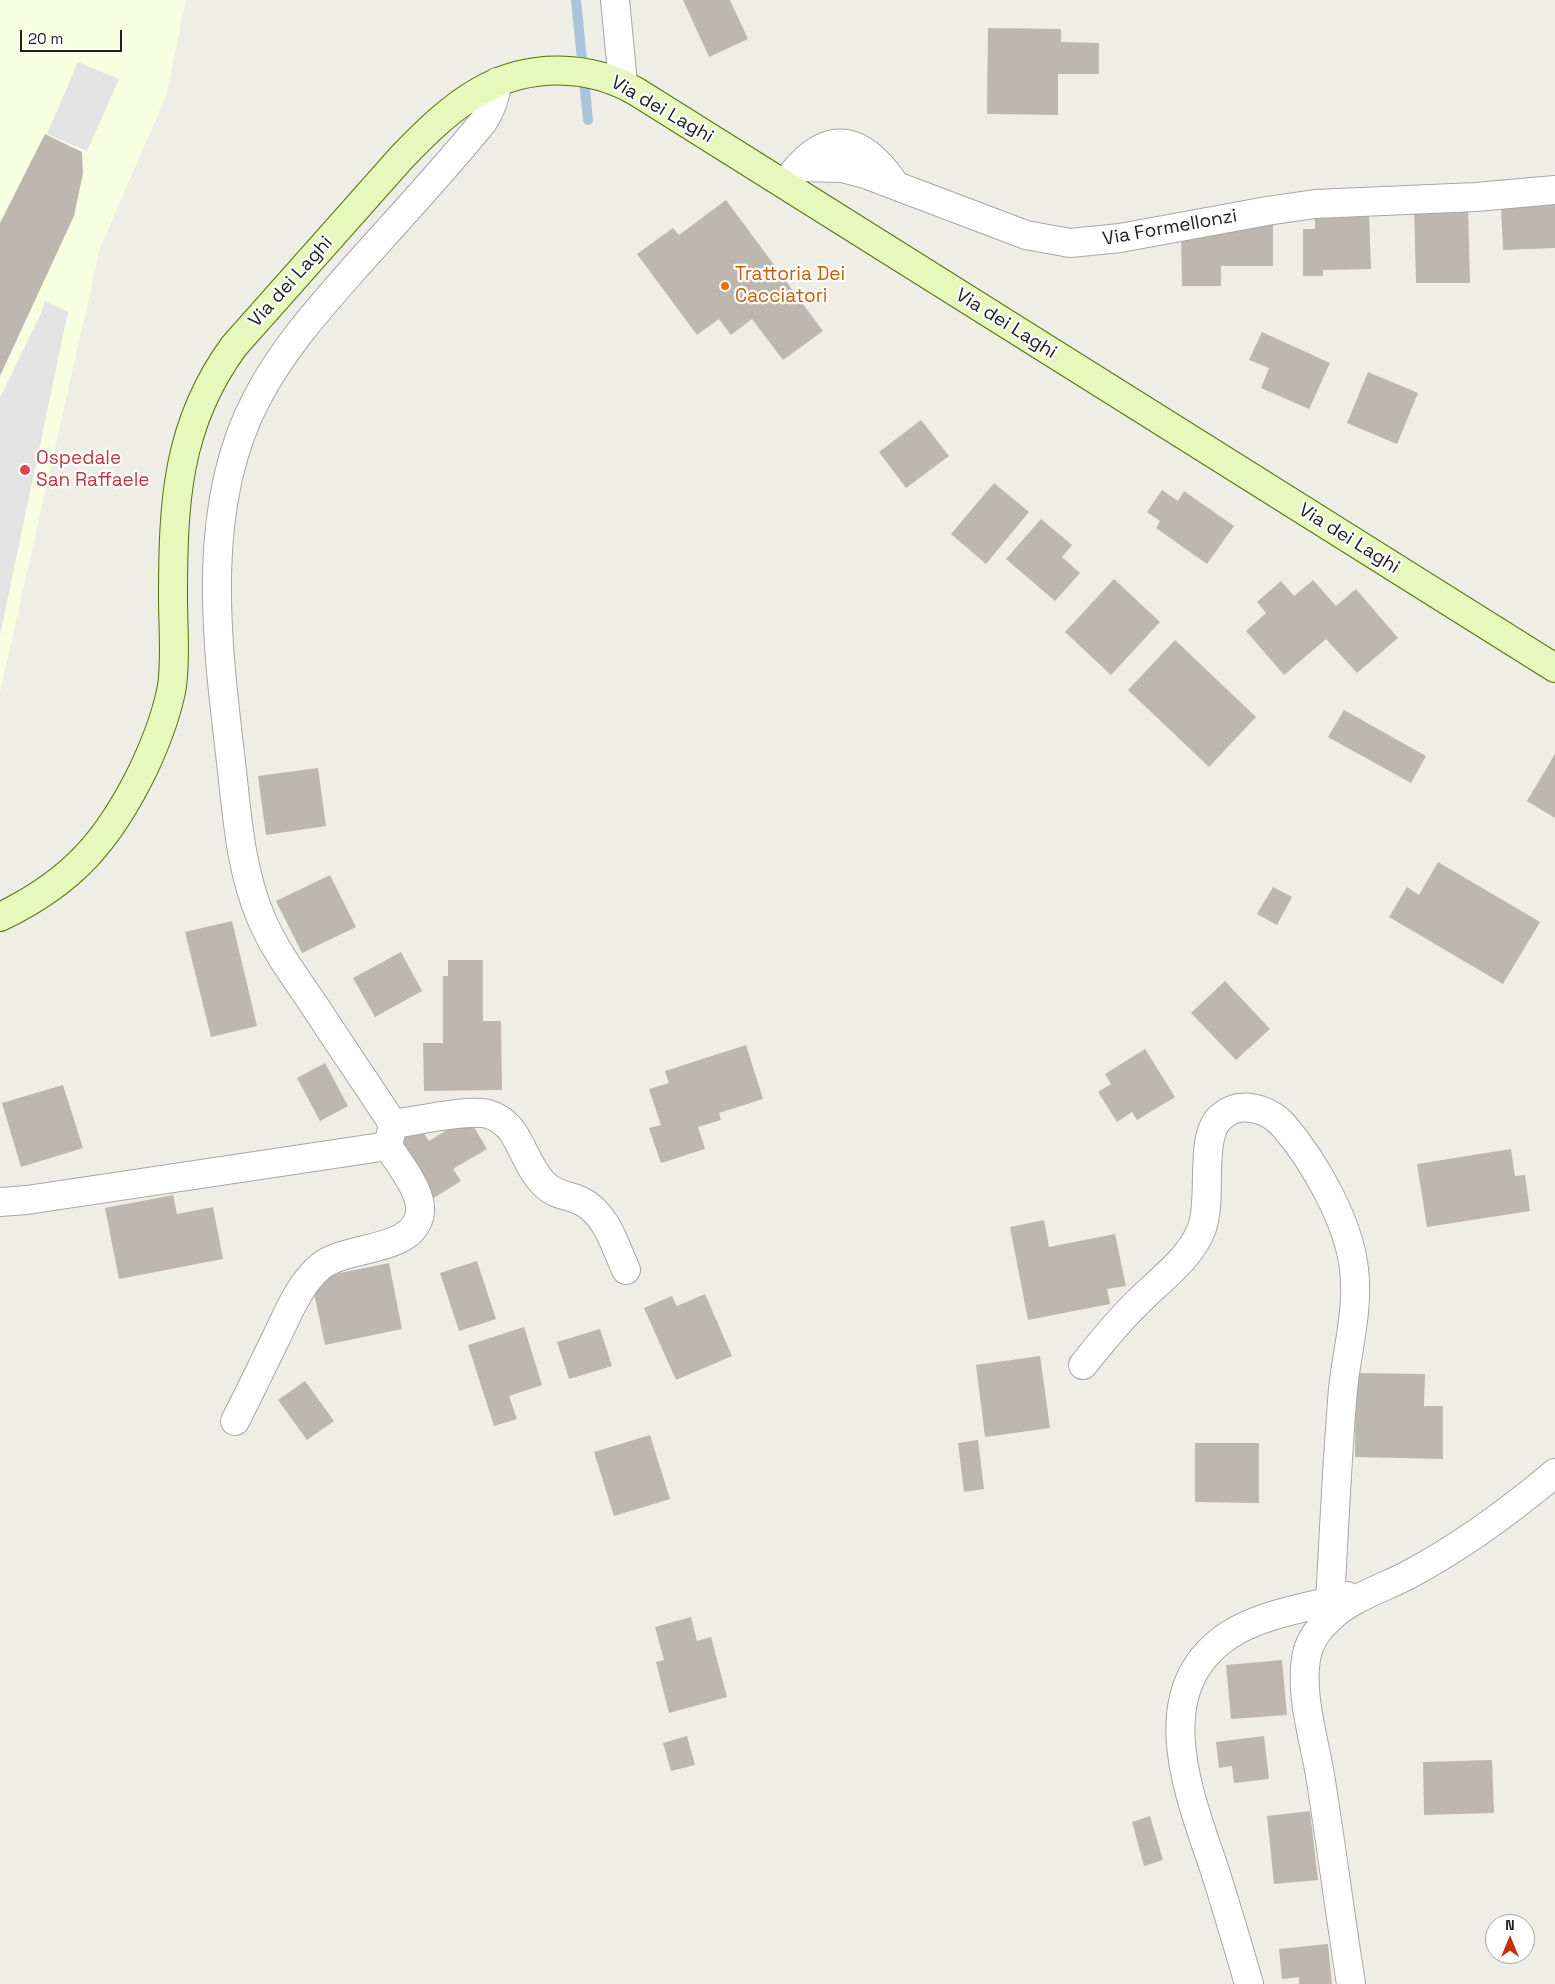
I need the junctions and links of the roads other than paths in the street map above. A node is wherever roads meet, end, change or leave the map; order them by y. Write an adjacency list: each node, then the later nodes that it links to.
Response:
1 (615, 0): 3 (street)
2 (497, 82): 3 (main road, Via dei Laghi); 7 (main road, Via dei Laghi); 8 (street)
3 (623, 83): 4 (main road, Via dei Laghi)
4 (791, 176): 5 (street, Via Formellonzi); 6 (main road, Via dei Laghi)
5 (1555, 190)
6 (1555, 668)
7 (0, 916)
8 (390, 1135): 9 (street); 10 (street); 12 (street)
9 (0, 1202)
10 (626, 1270)
11 (1083, 1365): 15 (street)
12 (235, 1421)
13 (1555, 1473): 14 (street)
14 (1398, 1580): 15 (street); 17 (street)
15 (1330, 1602): 16 (street)
16 (1249, 1984)
17 (1351, 1984)

